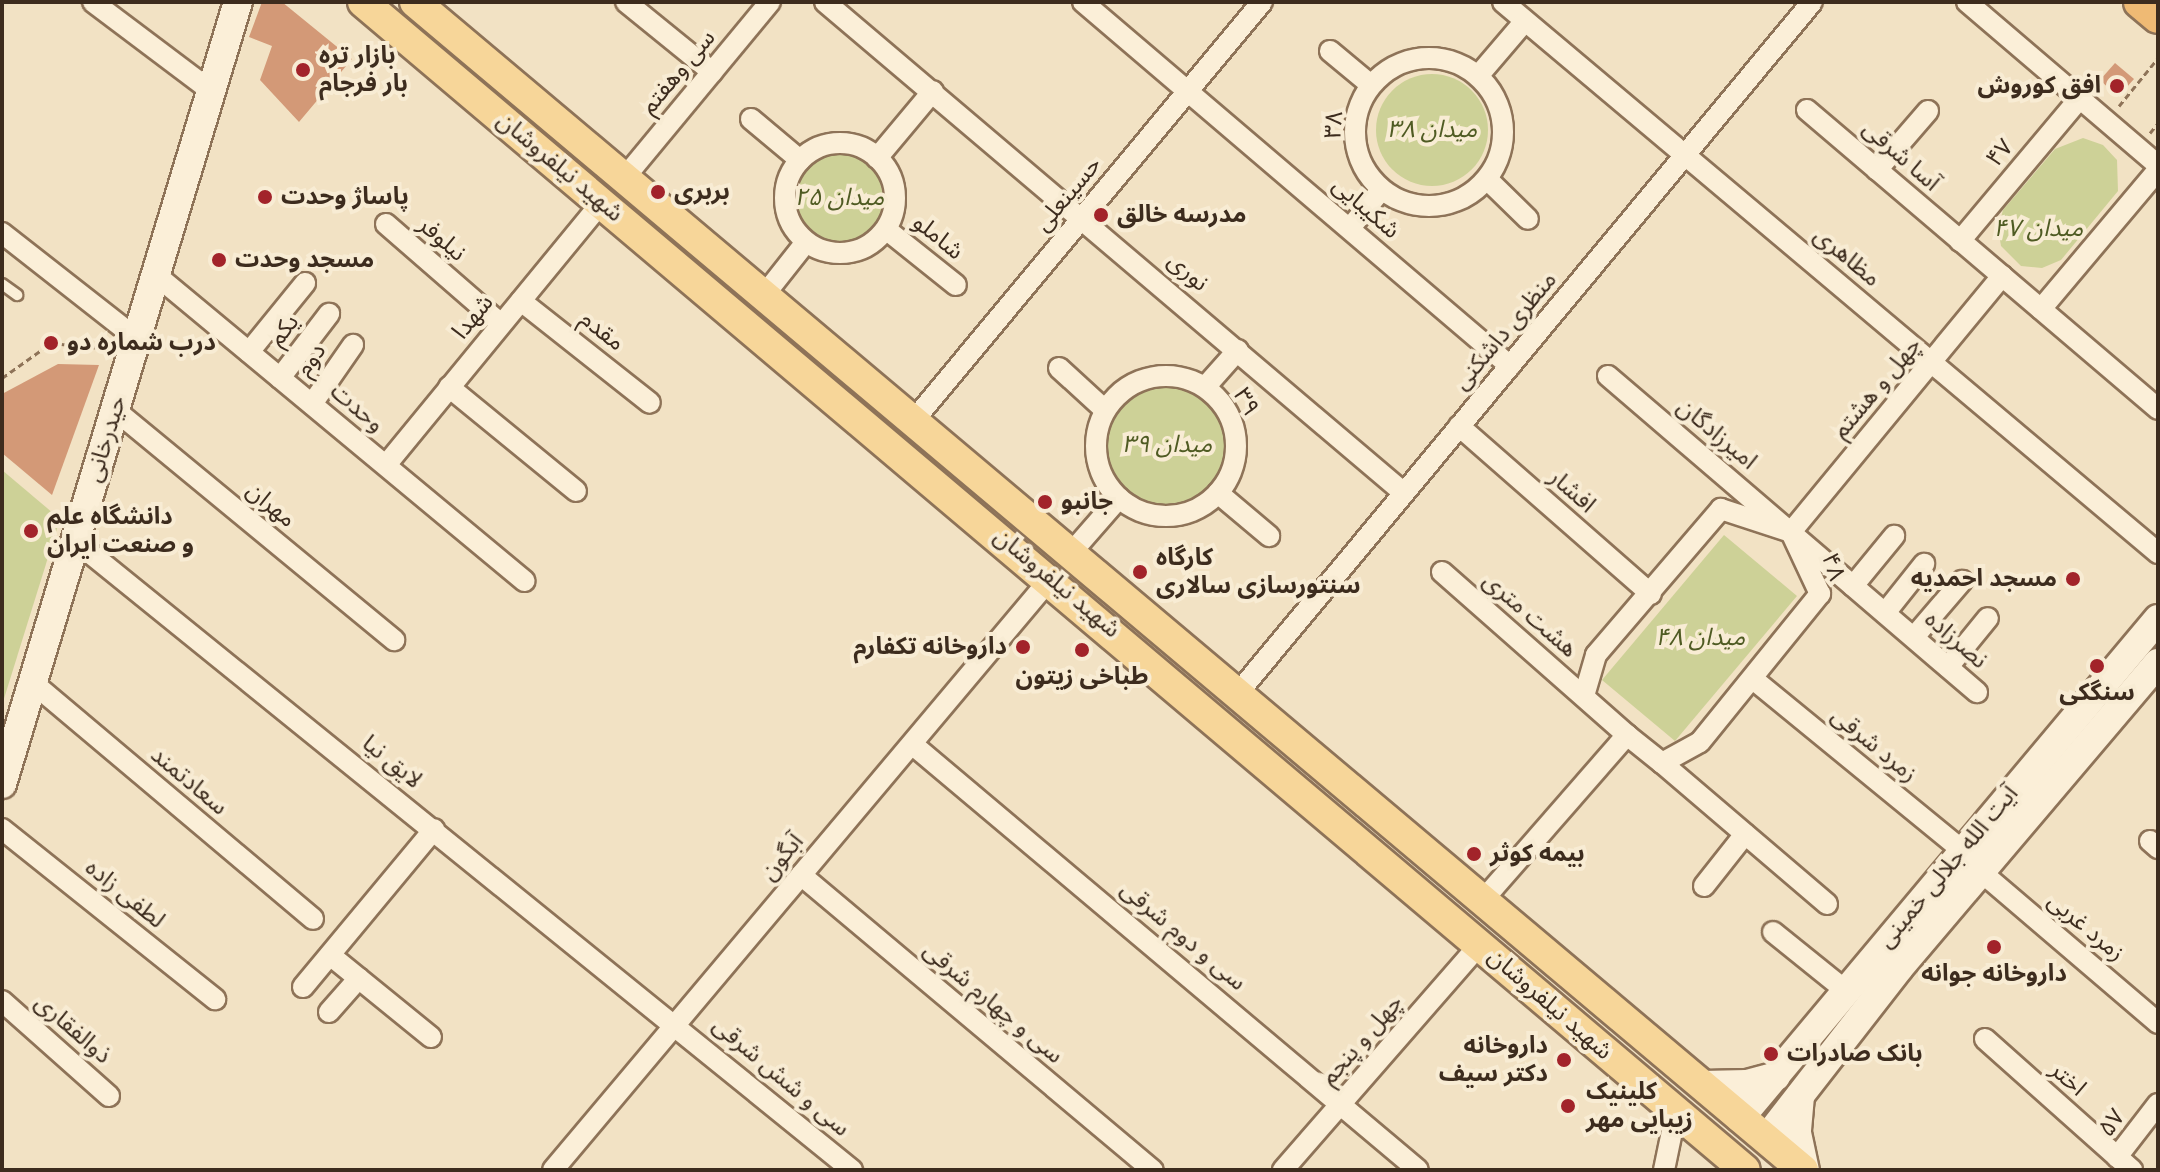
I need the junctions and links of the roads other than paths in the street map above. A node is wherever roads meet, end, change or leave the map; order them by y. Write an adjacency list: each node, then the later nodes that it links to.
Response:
1 (93, 2): 21 (street)
2 (238, 2): 21 (main road, حیدرخانی)
3 (363, 2): 35 (main road, شهید نیلفروشان)
4 (415, 2): 32 (main road, شهید نیلفروشان)
5 (626, 2): 17 (street)
6 (770, 2): 17 (street, سی وهفتم)
7 (825, 2): 22 (street, نوری)
8 (1083, 2): 20 (street, شکیبایی)
9 (1262, 2): 20 (street, حسینعلی)
10 (1503, 2): 15 (street, مظاهری)
11 (1812, 2): 27 (street, منظری داشکنی)
12 (1967, 2): 23 (street)
13 (2140, 2): 14 (highway)
14 (2158, 17)
15 (1525, 21): 18 (street); 27 (street, مظاهری)
16 (1330, 51): 19 (street)
17 (712, 72): 32 (street, سی وهفتم)
18 (1478, 76): 19 (street, ۳۸); 33 (street)
19 (1371, 85): 34 (street, ۳۸)
20 (1189, 89): 36 (street, حسینعلی); 39 (street, شکیبایی)
21 (211, 91): 44 (main road, حیدرخانی)
22 (933, 91): 28 (street); 36 (street, نوری)
23 (2079, 99): 30 (street); 42 (street, ۴۷)
24 (1807, 110): 31 (street, آسا شرقی)
25 (1928, 111): 31 (street)
26 (751, 119): 29 (street)
27 (1685, 155): 59 (street, مظاهری); 60 (street, منظری داشکنی)
28 (877, 158): 29 (street); 40 (street)
29 (800, 160): 43 (street)
30 (2158, 167): 52 (street)
31 (1877, 170): 42 (street, آسا شرقی)
32 (626, 176): 35 (main road); 49 (main road, شهید نیلفروشان)
33 (1487, 179): 34 (street); 37 (street)
34 (1382, 189): 39 (street)
35 (602, 202): 51 (street, شهدا); 86 (main road, شهید نیلفروشان)
36 (1083, 216): 57 (street, نوری); 71 (street, حسینعلی)
37 (1528, 219)
38 (386, 224): 54 (street, نیلوفر)
39 (1350, 228): 60 (street, شکیبایی)
40 (887, 230): 43 (street); 48 (street, شاملو)
41 (2, 233): 55 (street)
42 (1960, 241): 45 (street, آسا شرقی)
43 (806, 242): 49 (street)
44 (156, 275): 55 (main road, حیدرخانی); 58 (street, وحدت)
45 (2002, 276): 52 (street, آسا شرقی); 59 (street, چهل و هشتم)
46 (305, 283): 58 (street)
47 (2, 284): 50 (lane)
48 (956, 285)
49 (765, 294): 71 (main road, شهید نیلفروشان)
50 (17, 295)
51 (521, 301): 54 (street, شهدا); 66 (street, مقدم)
52 (2041, 309): 68 (street, آسا شرقی)
53 (329, 314): 63 (street, یکم)
54 (501, 324): 65 (street, شهدا)
55 (127, 344): 69 (main road, حیدرخانی)
56 (353, 345): 67 (street, دوم)
57 (1238, 350): 64 (street); 76 (street, نوری)
58 (249, 352): 63 (street, وحدت)
59 (1932, 363): 78 (street, چهل و هشتم); 83 (street, مظاهری)
60 (1510, 366): 72 (street, منظری داشکنی)
61 (1059, 368): 70 (street)
62 (1608, 376): 78 (street, امیرزادگان)
63 (280, 378): 67 (street, وحدت)
64 (1206, 386): 70 (street, ۳۹); 75 (street, ۳۹)
65 (449, 387): 73 (street, شهدا); 74 (street)
66 (650, 403)
67 (312, 404): 73 (street, وحدت)
68 (2158, 409)
69 (115, 410): 81 (main road, حیدرخانی); 95 (street, مهران)
70 (1105, 410): 77 (street)
71 (914, 420): 82 (main road, شهید نیلفروشان)
72 (1459, 426): 76 (street, منظری داشکنی); 90 (street, افشار)
73 (386, 465): 87 (street, وحدت)
74 (576, 491)
75 (1218, 493): 77 (street); 79 (street)
76 (1404, 493): 101 (street, منظری داشکنی)
77 (1119, 498): 82 (street)
78 (1791, 532): 89 (street, نصرزاده); 90 (street, ۴۸); 98 (street, ۴۸)
79 (1269, 536)
80 (1894, 536): 89 (street)
81 (75, 541): 99 (main road, حیدرخانی); 108 (street, لایق نیا)
82 (1071, 553): 86 (main road); 101 (main road, شهید نیلفروشان)
83 (2158, 553)
84 (1924, 564): 91 (street)
85 (1442, 572): 102 (street, هشت متری)
86 (1051, 578): 104 (street, آبگون); 117 (main road, شهید نیلفروشان)
87 (525, 581)
88 (1962, 581): 94 (street)
89 (1853, 586): 91 (street, نصرزاده)
90 (1651, 594): 102 (street, ۴۸)
91 (1885, 613): 94 (street, نصرزاده)
92 (1988, 618): 97 (street)
93 (2158, 619): 110 (main road, آيت الله جلالى خمينى)
94 (1914, 637): 97 (street, نصرزاده)
95 (394, 640)
96 (2158, 663): 110 (main road, آيت الله جلالى خمينى)
97 (1948, 667): 100 (street, نصرزاده)
98 (1753, 679): 105 (street, ۴۸); 110 (street, زمرد شرقی)
99 (33, 683): 106 (main road, حیدرخانی); 115 (street, سعادتمند)
100 (1977, 692)
101 (1238, 693): 113 (main road, شهید نیلفروشان)
102 (1584, 696): 103 (street)
103 (1627, 735): 105 (street); 113 (street)
104 (912, 744): 111 (street, آبگون); 133 (street, سی و دوم شرقی)
105 (1662, 763): 109 (street)
106 (2, 784)
107 (2, 829): 122 (street, لطفی زاده)
108 (434, 829): 118 (street); 126 (street, لایق نیا)
109 (1745, 834): 112 (street); 114 (street)
110 (1971, 861): 121 (main road, آيت الله جلالى خمينى); 125 (street, زمرد غربی); 131 (main road, آيت الله جلالى خمينى)
111 (801, 875): 126 (street, آبگون); 143 (street, سی و چهارم شرقی)
112 (1704, 886)
113 (1483, 900): 130 (main road, شهید نیلفروشان)
114 (1827, 904)
115 (313, 919)
116 (1773, 932): 121 (street)
117 (1480, 944): 133 (street, چهل و پنجم); 135 (main road, شهید نیلفروشان)
118 (330, 955): 119 (street); 120 (street)
119 (359, 978): 124 (street); 127 (street)
120 (303, 987)
121 (1845, 990): 129 (main road, آيت الله جلالى خمينى)
122 (215, 999)
123 (2, 1001): 132 (street, ذوالفقاری)
124 (329, 1012)
125 (2158, 1023)
126 (676, 1024): 141 (street, آبگون); 142 (street, سی و شش شرقی)
127 (431, 1037)
128 (1985, 1039): 139 (street, اختر)
129 (1776, 1076): 130 (main road); 136 (main road, آيت الله جلالى خمينى)
130 (1703, 1085): 136 (main road, شهید نیلفروشان)
131 (1801, 1095): 137 (main road, آيت الله جلالى خمينى); 147 (main road)
132 (109, 1096)
133 (1341, 1103): 144 (street, چهل و پنجم); 145 (street, سی و دوم شرقی)
134 (2158, 1104): 139 (street, ۵۷)
135 (1676, 1112): 138 (main road, شهید نیلفروشان); 146 (street)
136 (1740, 1118): 137 (main road, شهید نیلفروشان); 138 (main road)
137 (1766, 1139): 140 (main road); 147 (main road, شهید نیلفروشان)
138 (1717, 1145): 140 (main road, شهید نیلفروشان)
139 (2124, 1164)
140 (1744, 1169)
141 (553, 1170)
142 (852, 1170)
143 (1152, 1170)
144 (1283, 1170)
145 (1418, 1170)
146 (1664, 1170)
147 (1804, 1170)

